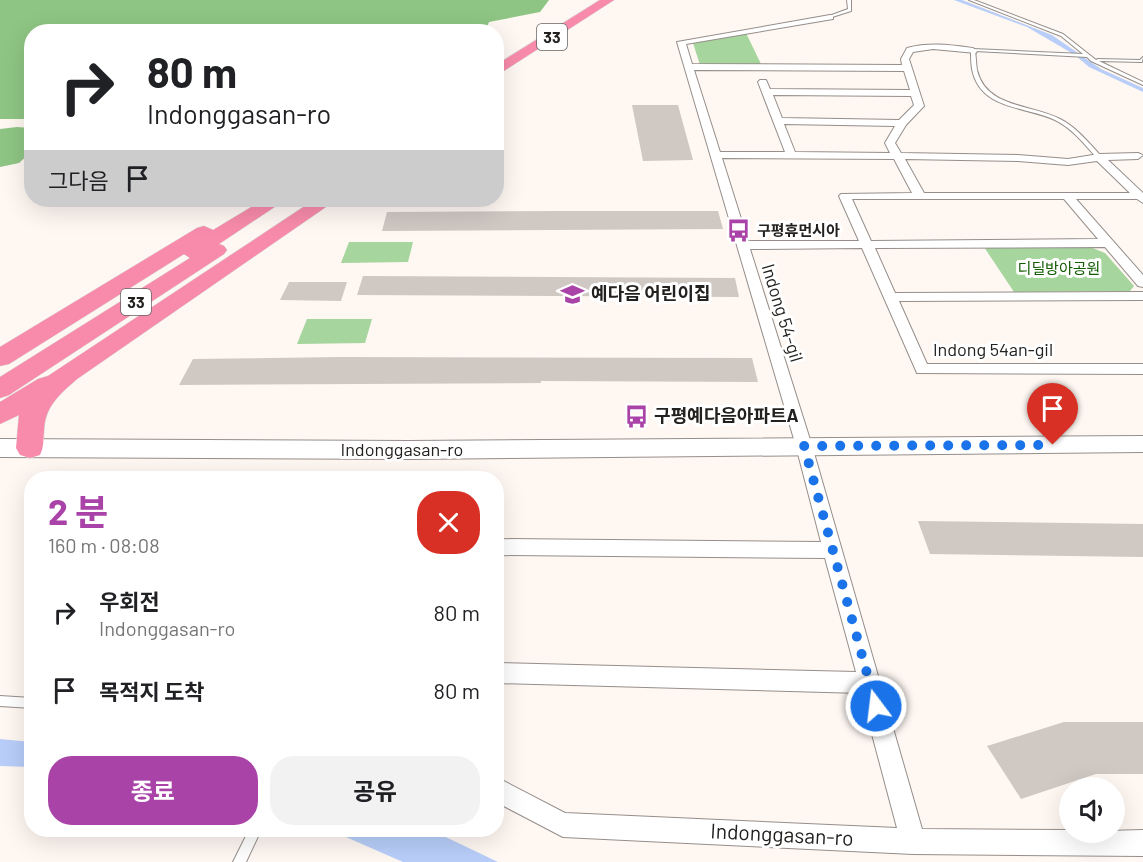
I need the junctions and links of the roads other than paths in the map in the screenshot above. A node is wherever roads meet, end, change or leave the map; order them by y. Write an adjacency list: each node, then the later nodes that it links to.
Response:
1 (585, 0): 5 (highway, 33)
2 (608, 0): 7 (highway, 33)
3 (849, 0): 6 (lane, Indong 54-gil)
4 (971, 0): 11 (lane)
5 (565, 16): 8 (highway); 10 (highway, 33)
6 (830, 17): 15 (street, Indong 54-gil)
7 (581, 19): 14 (highway, 33); 18 (highway)
8 (504, 50)
9 (973, 51): 11 (lane); 17 (street); 28 (lane)
10 (504, 55)
11 (1088, 56): 13 (lane)
12 (1143, 58): 13 (lane)
13 (1093, 60): 19 (lane)
14 (504, 67)
15 (689, 67): 16 (street); 24 (street, Indong 54-gil)
16 (756, 67): 17 (street); 20 (street)
17 (908, 68): 21 (street)
18 (504, 81)
19 (1143, 84)
20 (767, 92): 21 (street); 22 (street)
21 (915, 93): 23 (street)
22 (778, 121): 23 (street); 27 (street)
23 (902, 123): 25 (street)
24 (716, 155): 27 (street); 36 (street, Indong 54-gil)
25 (897, 156): 27 (street); 28 (street); 29 (street)
26 (1140, 156): 28 (street)
27 (792, 157)
28 (1099, 157): 31 (street, Indong 54an-gil)
29 (920, 196): 30 (street, Indong 54an-gil); 34 (street, Indong 54an-gil)
30 (1067, 196): 31 (street, Indong 54an-gil); 35 (street)
31 (1142, 198)
32 (264, 207): 40 (highway); 42 (highway, 33); 44 (highway, 33)
33 (316, 207): 43 (highway)
34 (866, 243): 35 (street); 36 (street); 39 (street, Indong 54an-gil)
35 (1108, 243): 37 (street)
36 (743, 245): 47 (street, Indong 54-gil)
37 (1143, 283)
38 (1143, 296): 39 (street)
39 (890, 297): 41 (street, Indong 54an-gil)
40 (0, 358)
41 (1143, 369)
42 (0, 372)
43 (68, 373): 45 (highway); 49 (highway)
44 (0, 389)
45 (0, 415)
46 (1143, 444): 47 (main road, Indonggasan-ro)
47 (804, 446): 49 (main road, Indonggasan-ro); 52 (street)
48 (0, 448): 49 (main road, Indonggasan-ro)
49 (30, 448): 50 (main road)
50 (0, 453)
51 (504, 547): 52 (street)
52 (833, 550): 54 (street)
53 (504, 673): 54 (street)
54 (870, 683): 59 (street)
55 (0, 701): 56 (lane)
56 (24, 702)
57 (504, 793): 59 (street, Indonggasan-ro)
58 (251, 837): 61 (lane)
59 (913, 841): 60 (street, Indonggasan-ro)
60 (1143, 843)
61 (239, 861)

